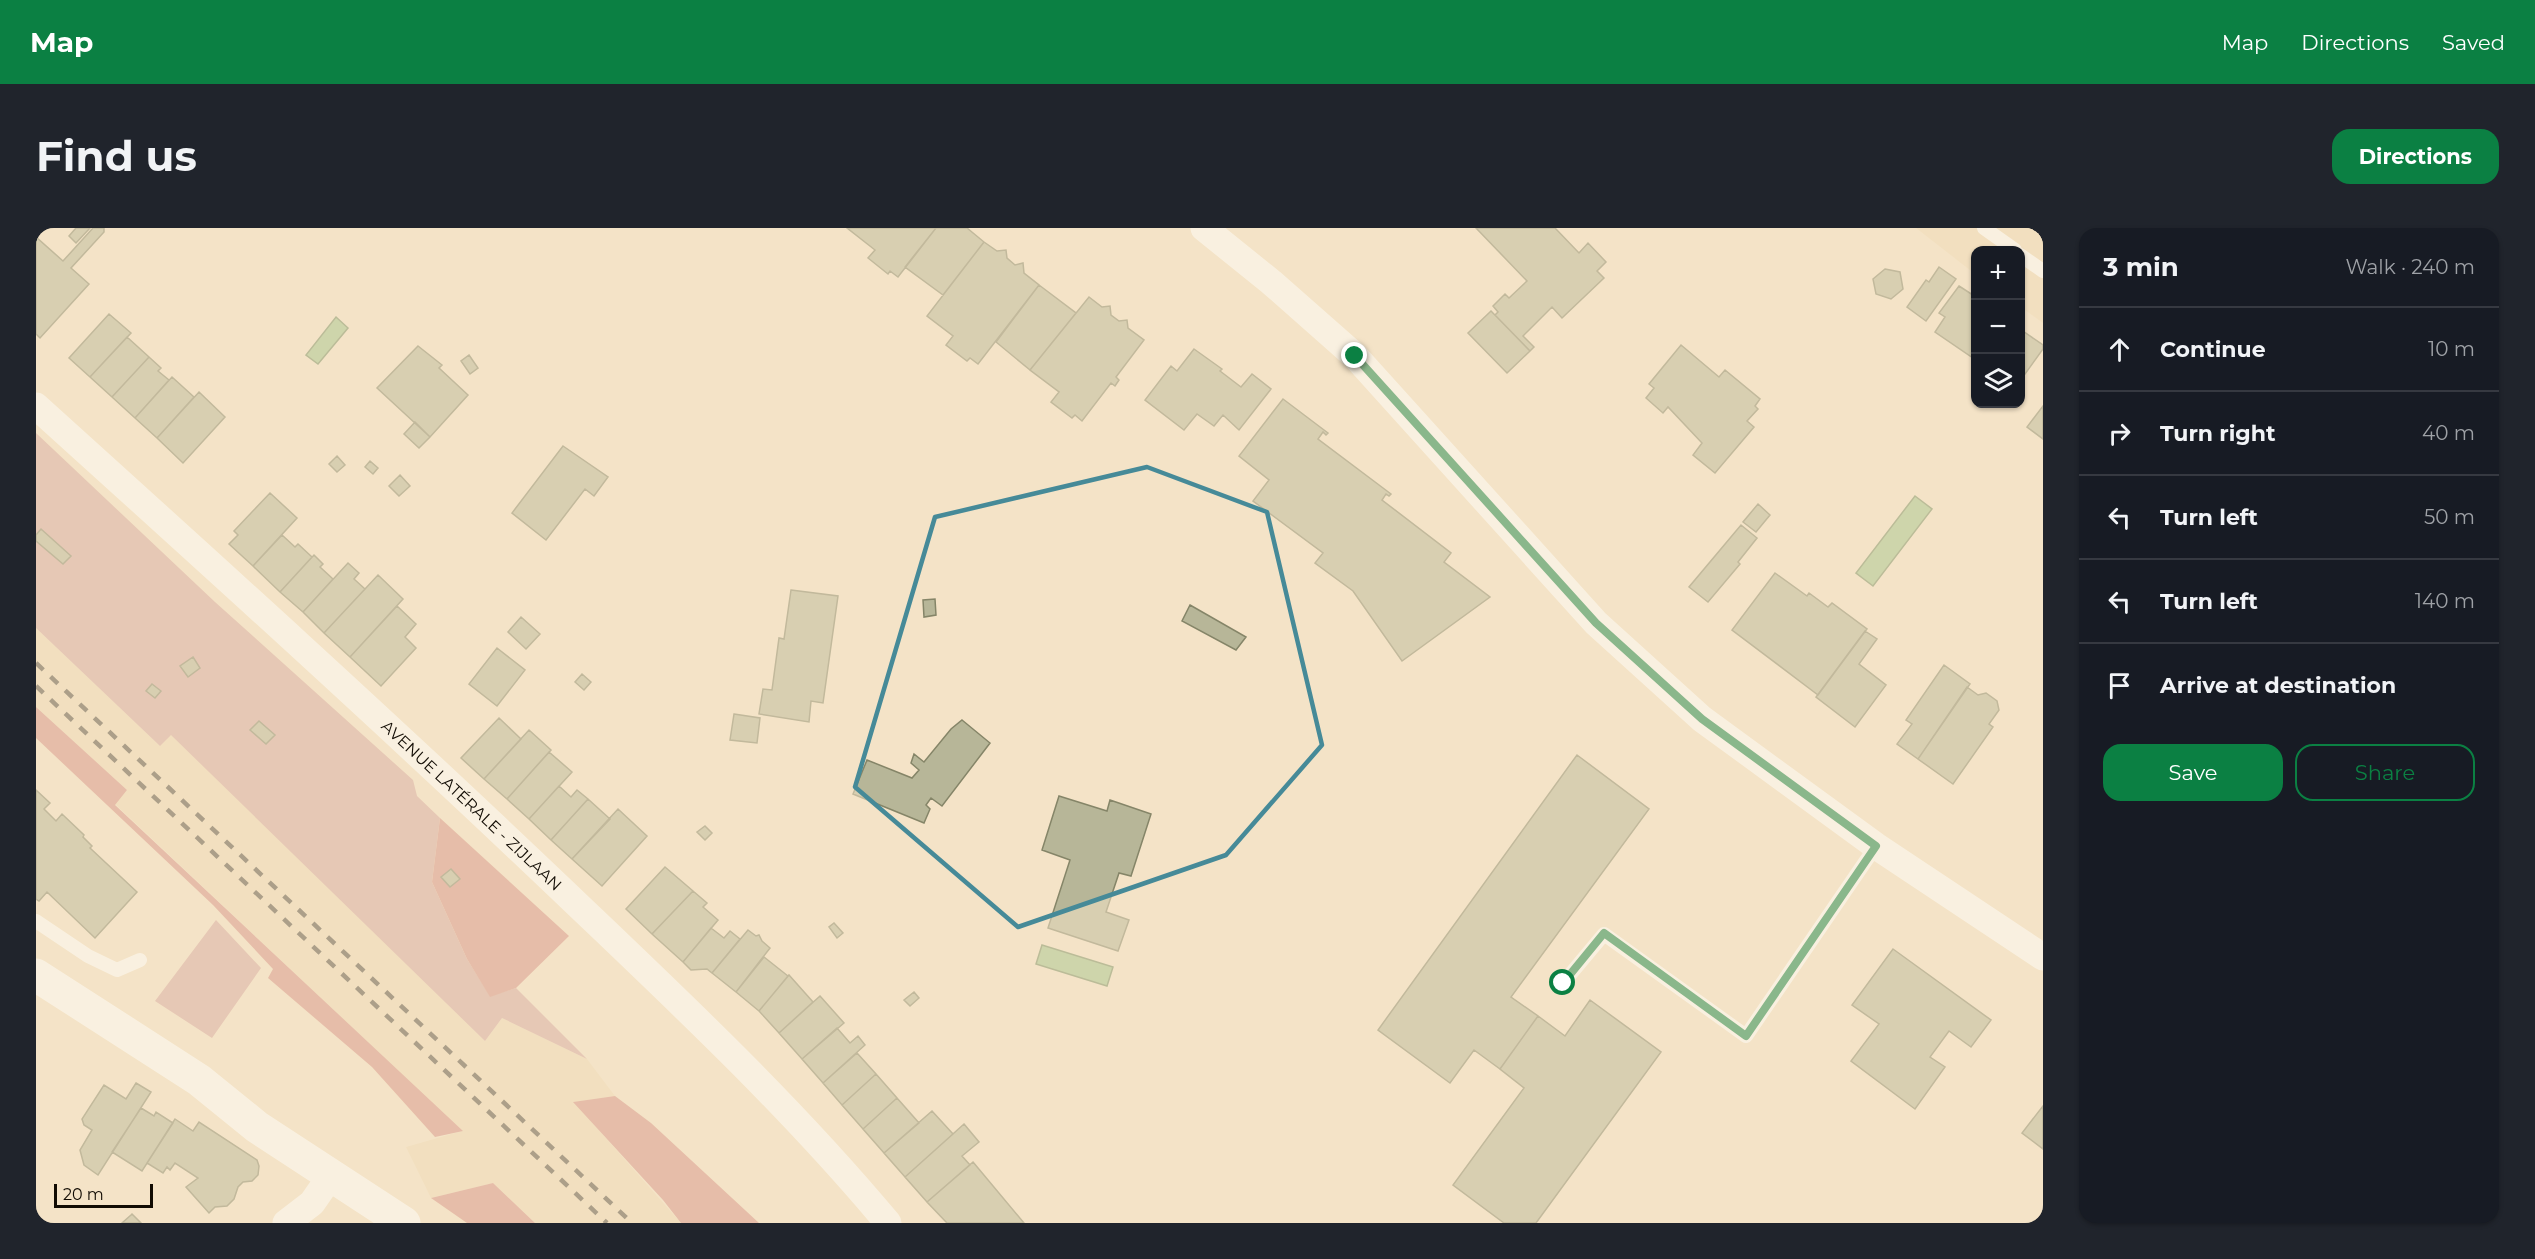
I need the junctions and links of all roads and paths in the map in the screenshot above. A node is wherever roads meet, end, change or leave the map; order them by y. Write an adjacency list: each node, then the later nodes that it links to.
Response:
1 (1204, 228): 7 (street)
2 (1984, 228): 3 (lane)
3 (2009, 246)
4 (2025, 258): 5 (lane)
5 (2043, 271)
6 (36, 406): 16 (street, AVENUE LATÉRALE - ZIJLAAN)
7 (1876, 846): 9 (street); 12 (lane)
8 (36, 921): 10 (lane)
9 (2043, 957)
10 (140, 960)
11 (36, 975): 13 (main road)
12 (1563, 983)
13 (330, 1177): 14 (street); 15 (main road)
14 (286, 1223)
15 (404, 1223)
16 (888, 1223)

